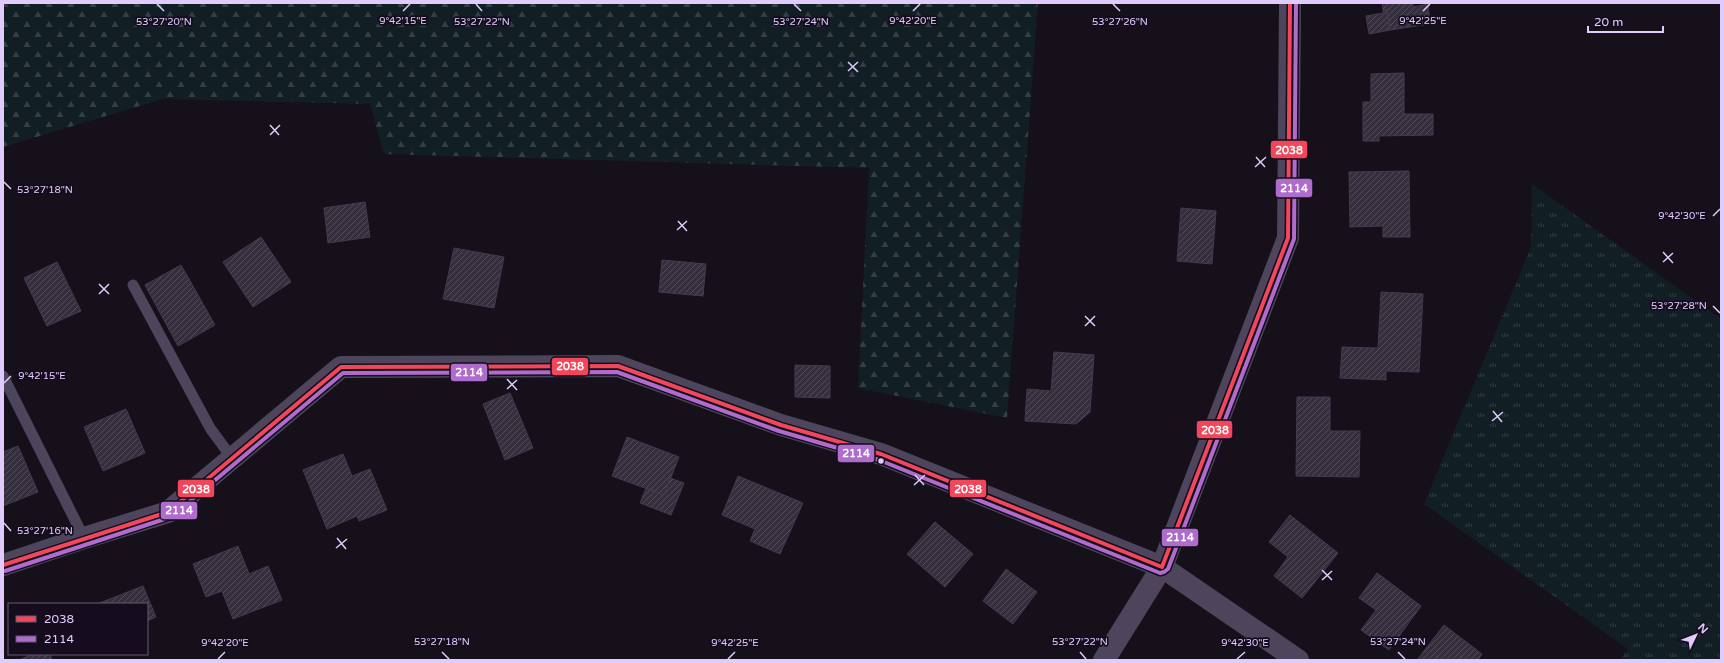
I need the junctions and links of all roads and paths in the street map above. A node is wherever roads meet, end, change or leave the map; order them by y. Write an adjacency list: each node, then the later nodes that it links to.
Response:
1 (1290, 3): 7 (street)
2 (132, 285): 4 (lane)
3 (3, 376): 5 (lane)
4 (232, 458): 5 (street); 7 (street)
5 (84, 538): 6 (street)
6 (3, 565)
7 (1162, 567): 8 (street); 9 (street)
8 (1104, 660)
9 (1298, 660)

